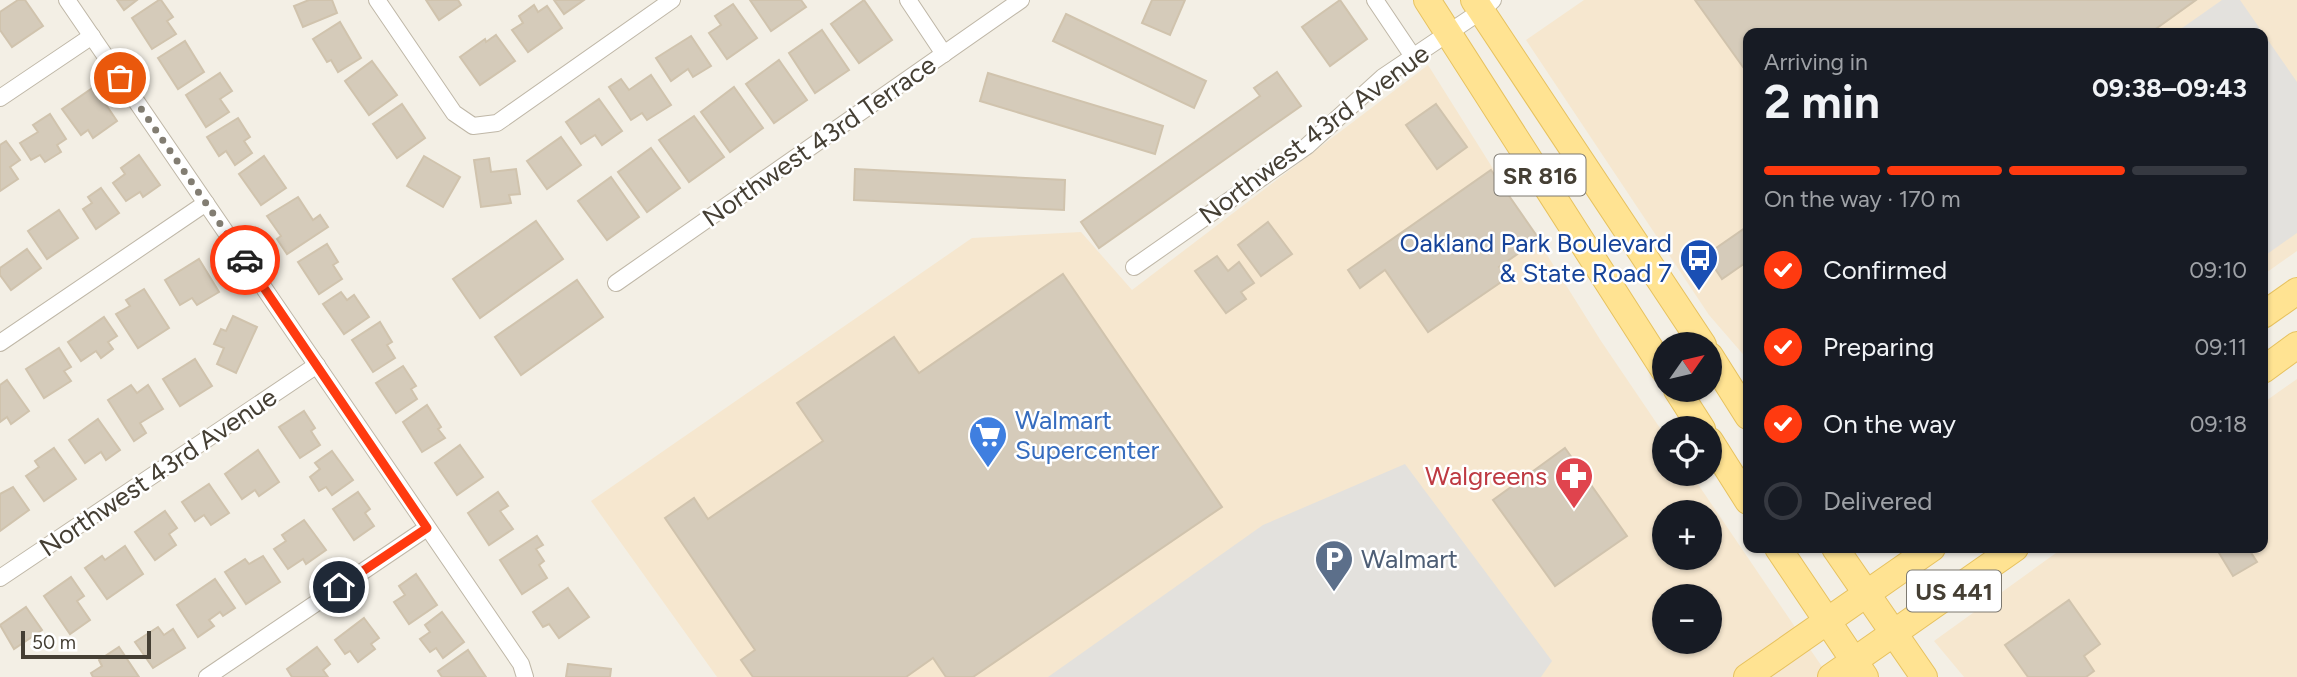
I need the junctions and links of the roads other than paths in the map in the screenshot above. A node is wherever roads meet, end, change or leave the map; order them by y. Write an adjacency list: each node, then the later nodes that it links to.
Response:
1 (67, 0): 10 (street)
2 (377, 0): 3 (street)
3 (672, 0)
4 (908, 0): 11 (street)
5 (1021, 0): 11 (street, Northwest 43rd Terrace)
6 (1375, 0): 12 (street)
7 (1427, 0): 9 (main road, SR 816)
8 (1483, 4): 9 (street, Northwest 43rd Avenue); 19 (main road, SR 816)
9 (1449, 32): 12 (street, Northwest 43rd Avenue); 22 (main road, SR 816)
10 (92, 36): 13 (street); 14 (street)
11 (944, 54): 16 (street, Northwest 43rd Terrace)
12 (1414, 58): 15 (street, Northwest 43rd Avenue)
13 (0, 98)
14 (206, 203): 20 (street); 23 (street)
15 (1134, 267)
16 (616, 283)
17 (2297, 291): 18 (main road)
18 (2268, 311)
19 (1695, 332)
20 (0, 343)
21 (2297, 345): 24 (main road)
22 (1652, 351)
23 (317, 365): 29 (street); 34 (street, Northwest 43rd Avenue)
24 (2268, 366)
25 (1722, 375): 26 (main road)
26 (1743, 408)
27 (1722, 460): 28 (main road)
28 (1743, 493)
29 (427, 528): 39 (street); 40 (street)
30 (1782, 553): 36 (main road)
31 (1838, 553): 35 (main road)
32 (1925, 553): 35 (main road, US 441)
33 (2008, 553): 37 (main road, US 441)
34 (0, 578)
35 (1866, 594): 36 (main road, US 441); 37 (main road)
36 (1826, 622): 38 (main road); 41 (main road, US 441)
37 (1892, 633): 38 (main road, US 441); 43 (main road)
38 (1859, 669): 42 (main road, US 441)
39 (207, 677)
40 (525, 677)
41 (1747, 677)
42 (1831, 677)
43 (1924, 677)

